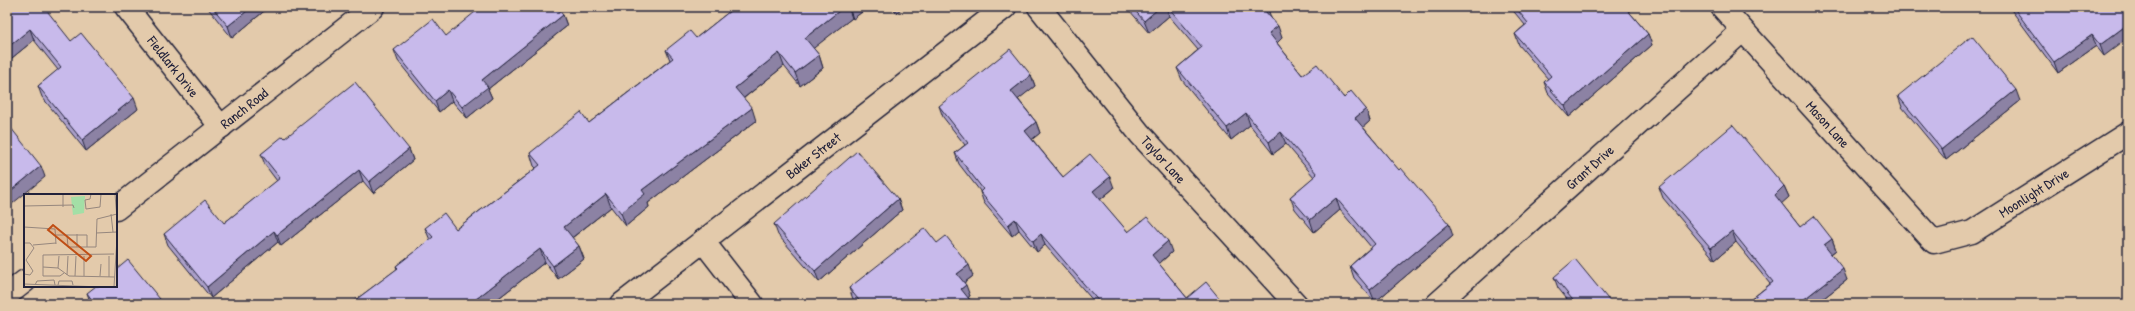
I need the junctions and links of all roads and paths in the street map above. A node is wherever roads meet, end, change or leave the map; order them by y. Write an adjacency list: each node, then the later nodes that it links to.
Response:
1 (126, 7): 7 (street, Fieldlark Drive)
2 (373, 7): 7 (street, Ranch Road)
3 (1005, 7): 10 (street, Baker Street)
4 (1039, 7): 16 (street, Taylor Lane)
5 (1722, 7): 6 (street, Mason Lane)
6 (1742, 32): 11 (street, Mason Lane); 17 (street, Grant Drive)
7 (221, 127): 9 (street, Ranch Road)
8 (2128, 133): 11 (street, Moonlight Drive)
9 (117, 208)
10 (703, 241): 14 (street, Baker Street); 15 (street)
11 (1934, 242)
12 (24, 282): 13 (street)
13 (7, 295)
14 (622, 304)
15 (752, 304)
16 (1296, 304)
17 (1437, 304)

